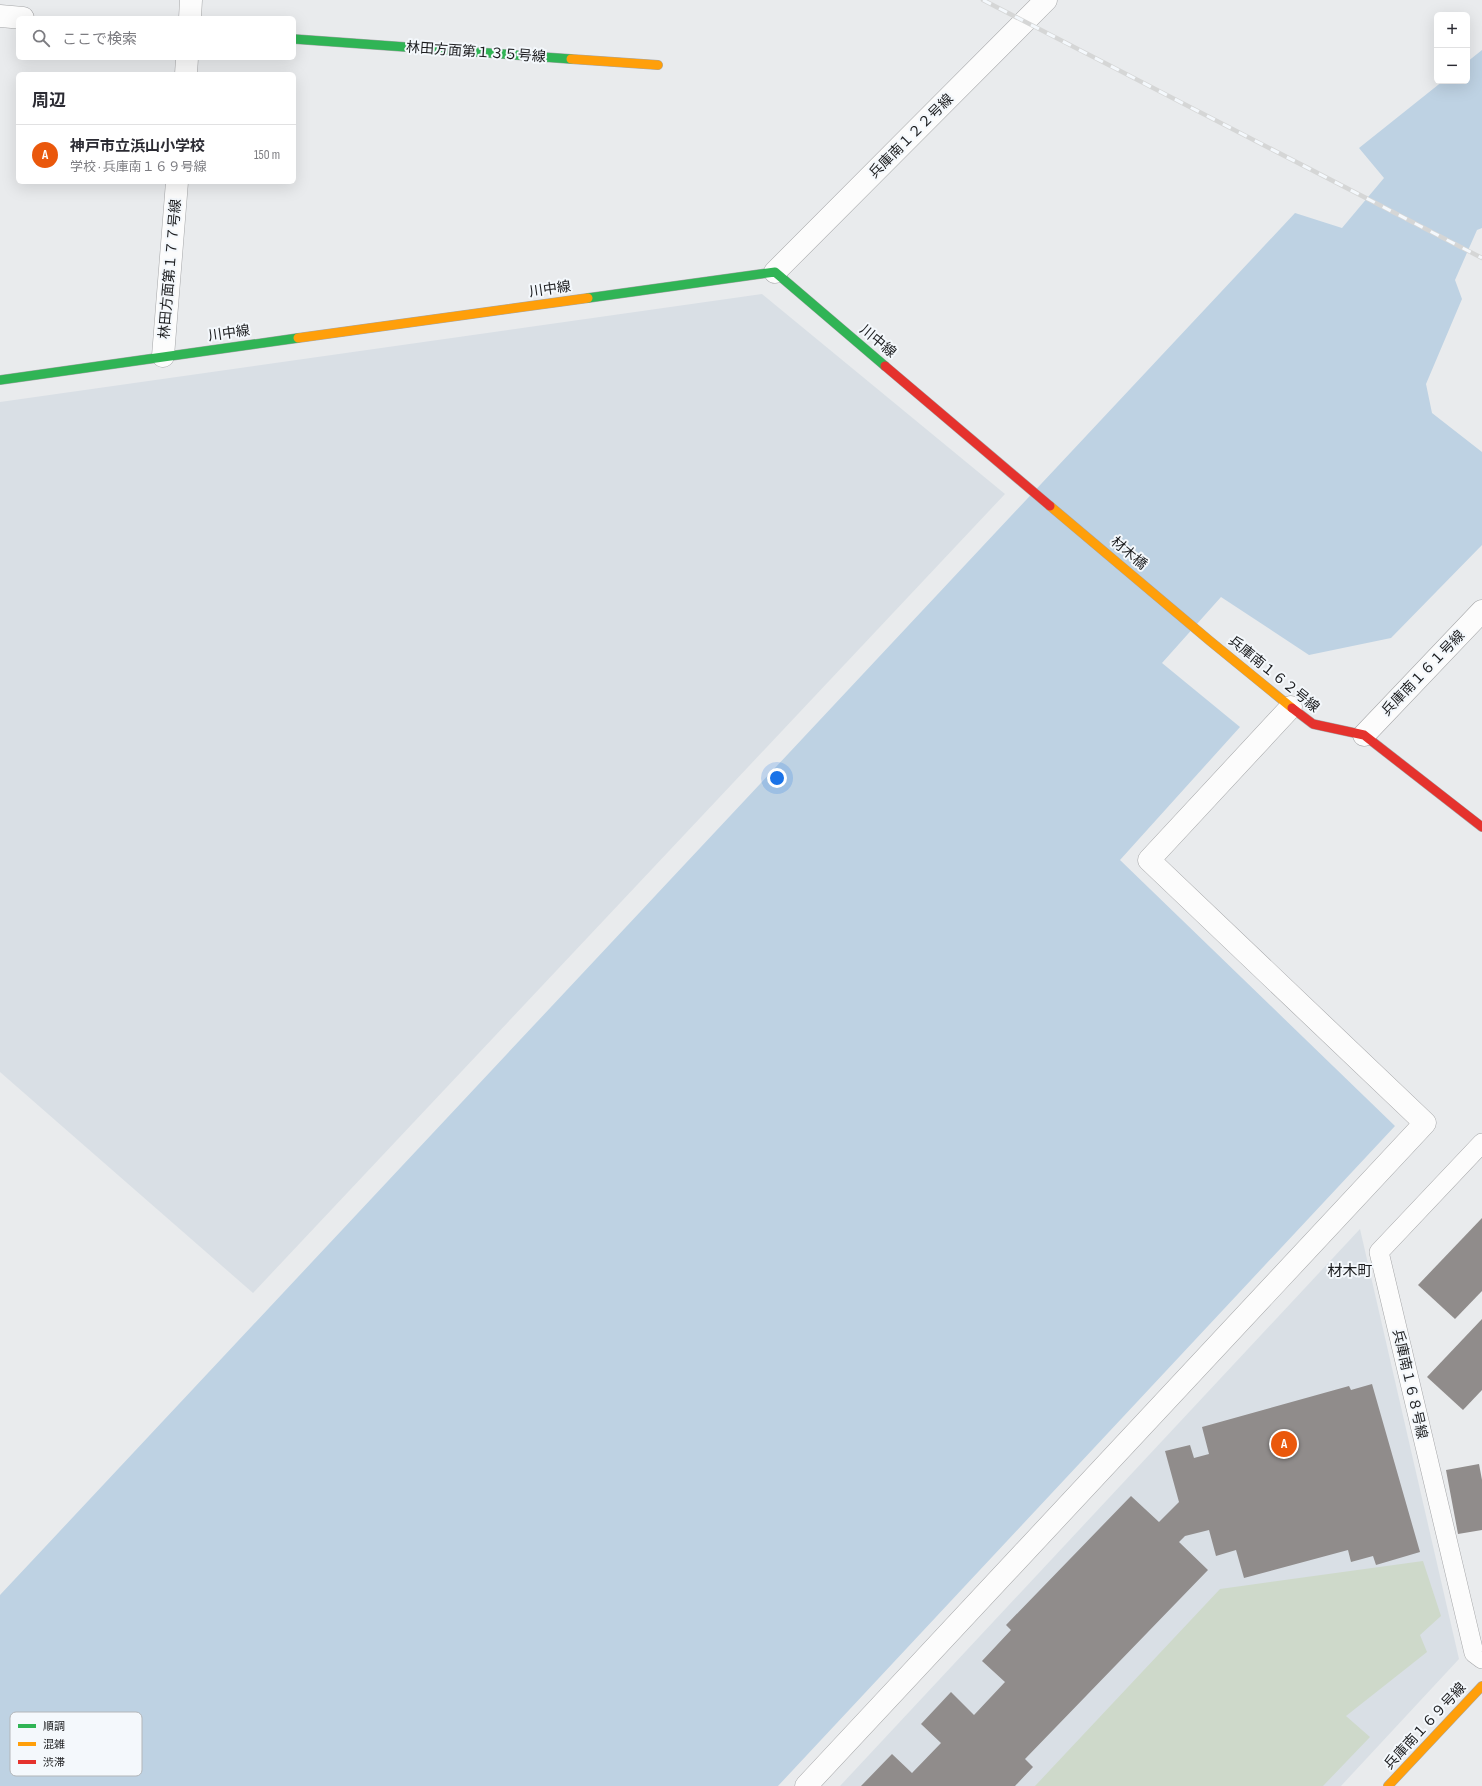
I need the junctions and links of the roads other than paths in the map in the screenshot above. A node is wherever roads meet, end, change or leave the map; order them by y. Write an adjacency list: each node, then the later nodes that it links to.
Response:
1 (191, 0): 4 (street)
2 (1046, 0): 11 (street, 兵庫南１２２号線)
3 (0, 16): 5 (street)
4 (190, 16)
5 (16, 17)
6 (296, 39): 8 (street, 林田方面第１３５号線)
7 (187, 60): 9 (street)
8 (658, 65)
9 (186, 72)
10 (177, 184): 12 (street, 林田方面第１７７号線)
11 (775, 272): 12 (street, 川中線); 14 (street, 川中線)
12 (163, 356): 13 (street, 川中線)
13 (0, 380)
14 (1029, 487): 16 (street, 材木橋)
15 (1482, 611): 18 (street, 兵庫南１６１号線)
16 (1210, 641): 17 (street, 兵庫南１６２号線)
17 (1291, 707): 18 (street, 兵庫南１６２号線); 23 (street)
18 (1364, 735): 19 (street, 兵庫南１６２号線)
19 (1482, 827)
20 (1482, 1143): 21 (lane, 兵庫南１６８号線)
21 (1482, 1659)
22 (1482, 1686): 24 (street, 兵庫南１６９号線)
23 (806, 1786)
24 (1388, 1786)

